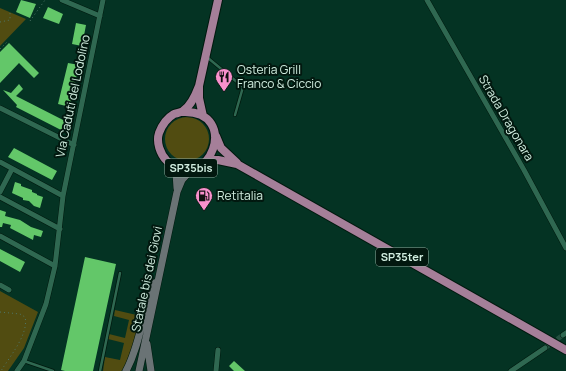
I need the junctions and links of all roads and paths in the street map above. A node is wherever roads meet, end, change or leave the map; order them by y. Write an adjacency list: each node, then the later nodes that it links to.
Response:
1 (45, 0): 8 (path)
2 (62, 0): 7 (street)
3 (104, 0): 7 (street, Via Caduti del Lodolino)
4 (218, 0): 12 (main road, Statale bis dei Giovi / SP35bis)
5 (427, 0): 32 (street, Strada Dragonara)
6 (10, 12): 9 (path)
7 (100, 16): 19 (street, Via Caduti del Lodolino)
8 (30, 21)
9 (0, 22)
10 (8, 41): 11 (path)
11 (0, 48)
12 (206, 56): 13 (main road, Statale bis dei Giovi / SP35bis); 16 (lane)
13 (200, 86): 15 (main road, Statale bis dei Giovi / SP35bis); 17 (main road, Statale bis dei Giovi / SP35bis)
14 (0, 108): 19 (street)
15 (182, 112): 17 (main road); 23 (main road, Statale bis dei Giovi / SP35bis)
16 (235, 115)
17 (203, 116): 18 (main road, Statale bis dei Giovi / SP35bis)
18 (215, 135): 20 (main road, SP35bis); 22 (main road, SP35ter)
19 (74, 145): 28 (street, Via Caduti del Lodolino)
20 (208, 160): 22 (main road, SP35ter); 24 (main road, Statale bis dei Giovi / SP35bis)
21 (0, 162): 25 (street)
22 (237, 164): 42 (main road, SP35ter)
23 (172, 165): 24 (main road, SP35bis); 27 (main road, Statale bis dei Giovi / SP35bis)
24 (193, 168): 27 (main road, Statale bis dei Giovi / SP35bis)
25 (12, 169): 26 (street); 28 (street)
26 (0, 192)
27 (177, 192): 34 (main road, Statale bis dei Giovi / SP35bis)
28 (63, 196): 30 (street, Via Caduti del Lodolino)
29 (0, 197): 30 (street)
30 (60, 229): 33 (street, Via Caduti del Lodolino)
31 (0, 236): 33 (street)
32 (566, 248)
33 (55, 266): 43 (street, Via Caduti del Lodolino)
34 (160, 272): 39 (main road, Statale bis dei Giovi / SP35bis); 48 (main road)
35 (120, 273): 47 (lane)
36 (0, 285): 37 (street)
37 (9, 290)
38 (0, 312): 44 (path)
39 (147, 337): 49 (main road, Statale bis dei Giovi / SP35bis); 50 (main road)
40 (545, 348): 52 (street)
41 (218, 350): 51 (street)
42 (566, 350)
43 (24, 361): 45 (street, Via Caduti del Lodolino); 46 (lane)
44 (1, 371)
45 (17, 371)
46 (53, 371)
47 (100, 371)
48 (126, 371)
49 (139, 371)
50 (151, 371)
51 (216, 371)
52 (511, 371)

